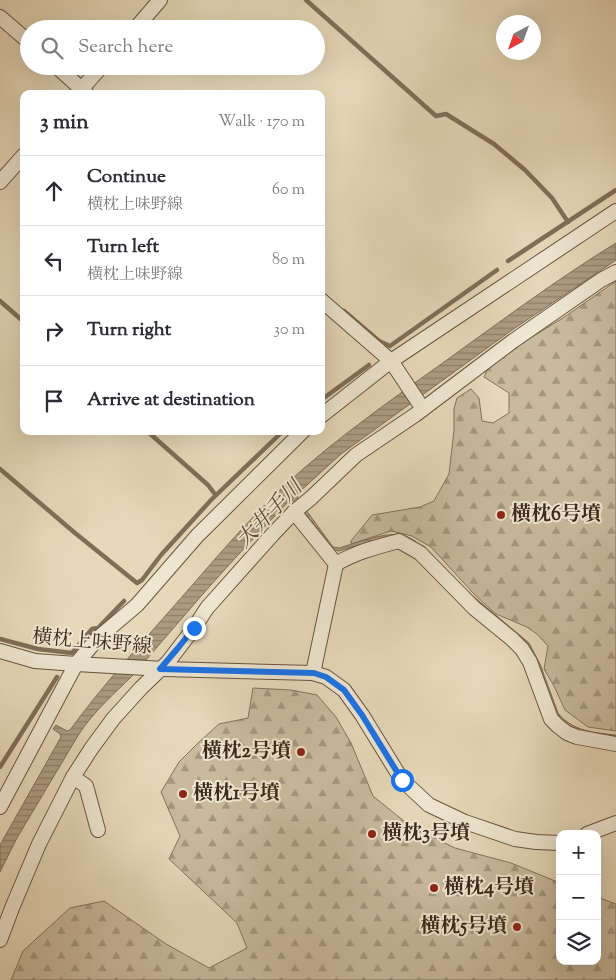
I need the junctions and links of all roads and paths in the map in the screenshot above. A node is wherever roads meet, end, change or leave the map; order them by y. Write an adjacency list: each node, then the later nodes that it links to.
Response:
1 (160, 0): 3 (street)
2 (0, 17): 4 (street)
3 (143, 20)
4 (20, 34)
5 (65, 75): 7 (street)
6 (95, 75): 8 (street)
7 (80, 90)
8 (84, 90)
9 (20, 160): 10 (street)
10 (0, 182)
11 (616, 210): 14 (street)
12 (616, 272): 15 (street)
13 (325, 303): 14 (street)
14 (391, 361): 15 (street); 16 (street)
15 (424, 409): 18 (street)
16 (325, 413)
17 (299, 435): 21 (street)
18 (294, 512): 19 (street); 22 (street)
19 (336, 564): 23 (street); 24 (street)
20 (0, 651): 21 (street, 横枕上味野線)
21 (76, 664): 22 (street, 横枕上味野線); 26 (street)
22 (160, 669): 23 (street, 横枕上味野線); 25 (street)
23 (314, 673): 30 (street, 横枕上味野線)
24 (616, 744)
25 (73, 777): 28 (street); 31 (street)
26 (0, 807)
27 (616, 823): 29 (street)
28 (98, 830)
29 (598, 830)
30 (556, 843)
31 (0, 940)

